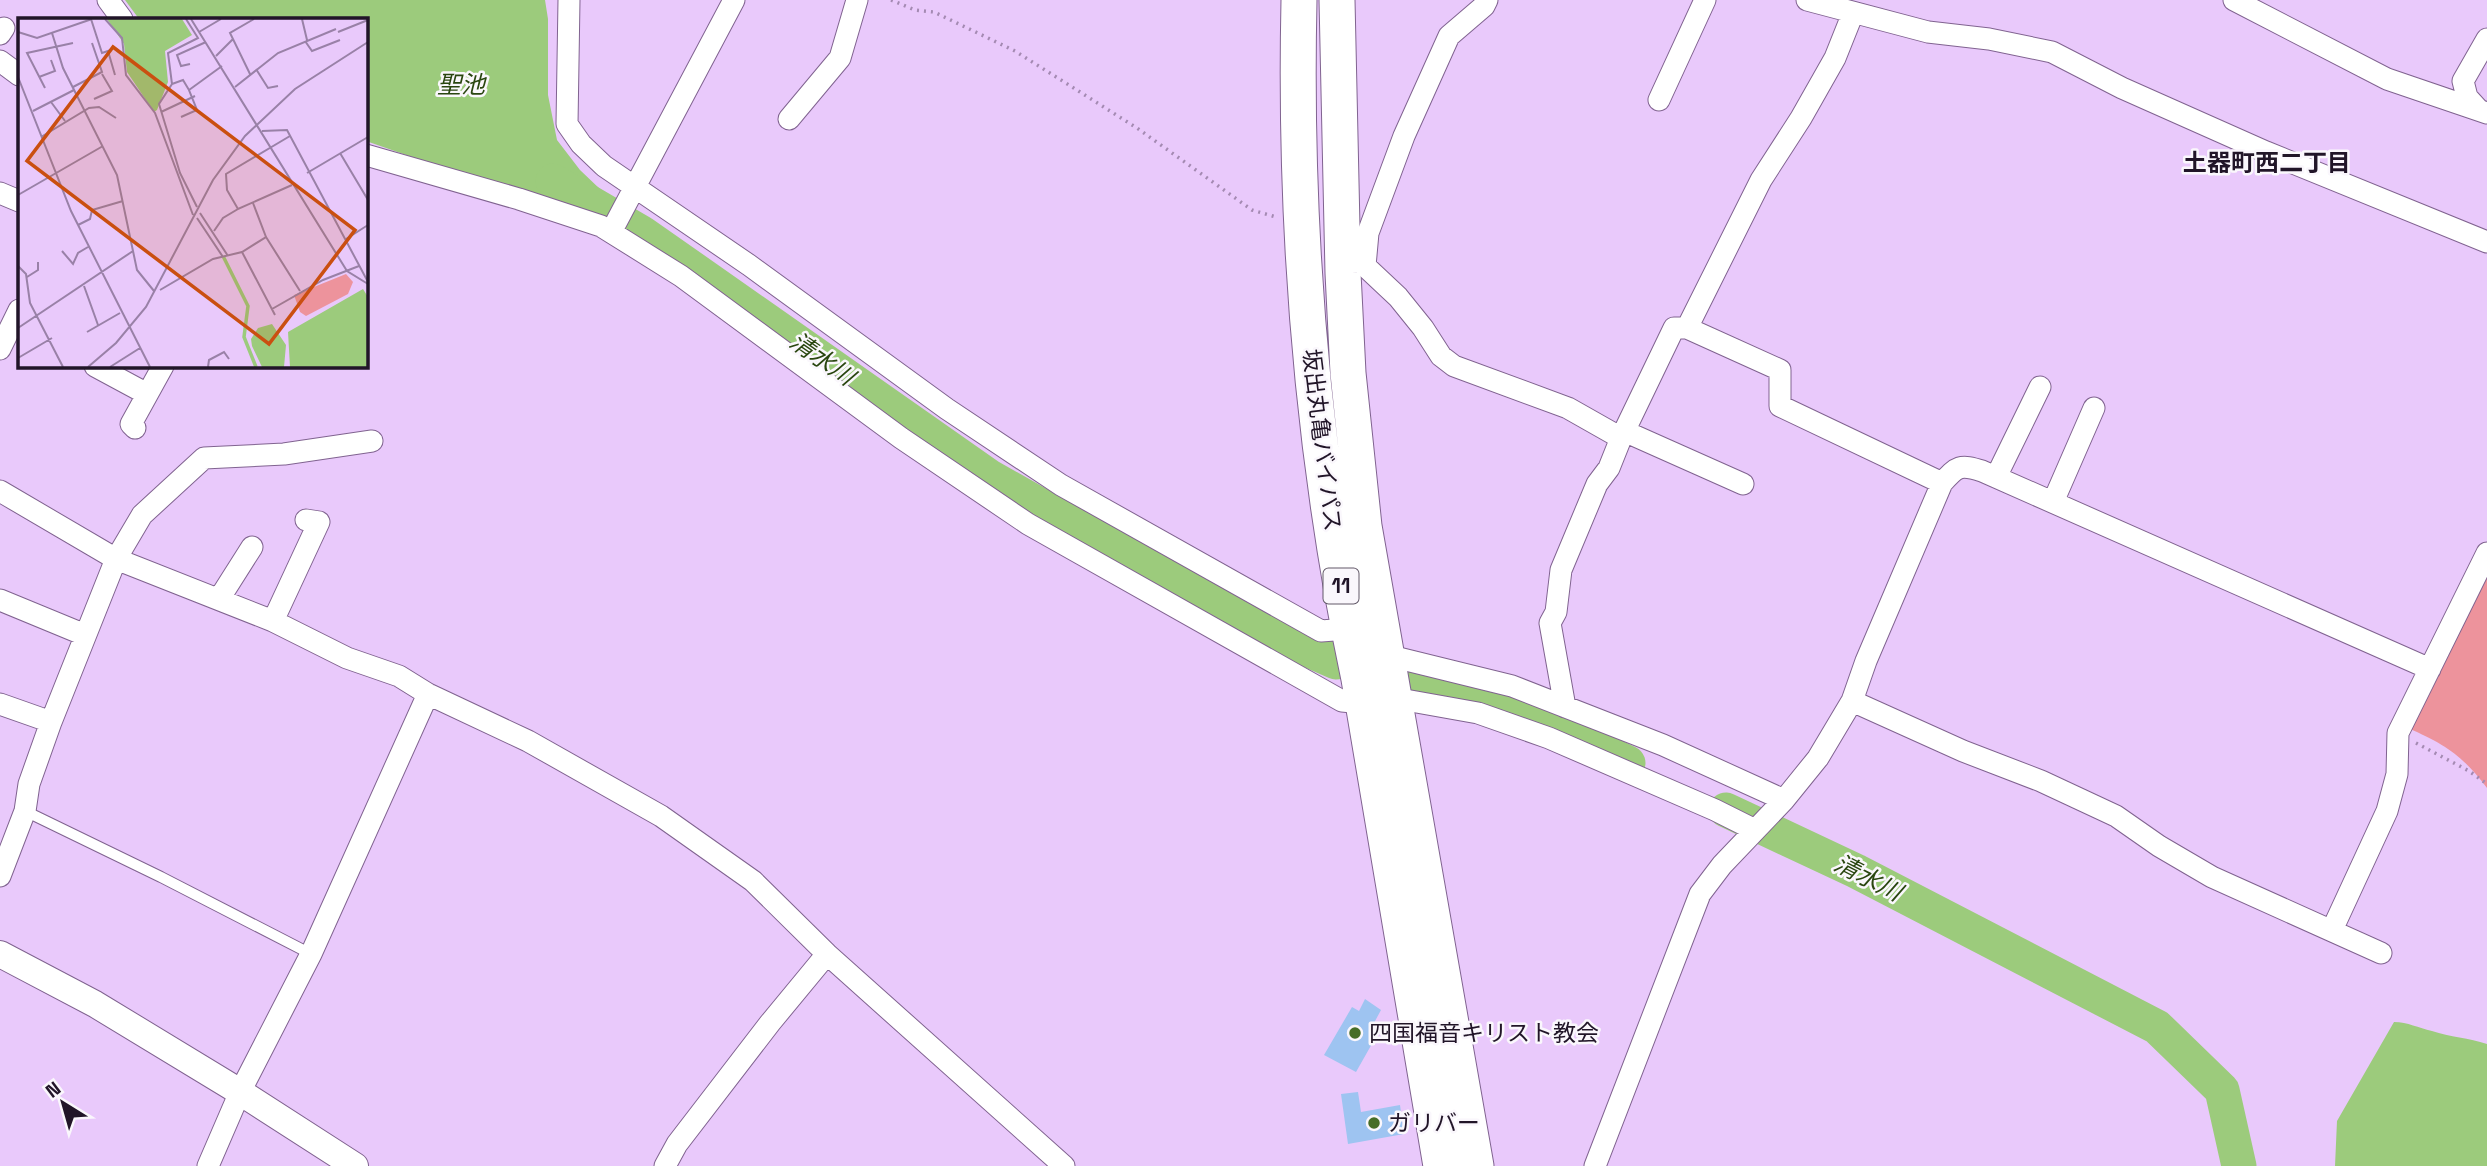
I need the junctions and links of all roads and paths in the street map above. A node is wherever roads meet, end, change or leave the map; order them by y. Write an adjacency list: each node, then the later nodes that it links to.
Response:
1 (108, 0): 13 (street)
2 (569, 0): 21 (street)
3 (734, 0): 21 (street)
4 (857, 0): 19 (street)
5 (891, 0): 24 (path)
6 (1299, 0): 28 (highway, 坂出丸亀バイパス / 11)
7 (1337, 0): 27 (highway, 坂出丸亀バイパス / 11)
8 (1487, 0): 27 (street)
9 (1705, 0): 17 (street)
10 (1807, 0): 12 (street)
11 (2234, 0): 18 (street)
12 (1853, 13): 26 (street); 30 (street)
13 (121, 18)
14 (2487, 39): 18 (street)
15 (0, 61): 16 (street)
16 (18, 74)
17 (1659, 100)
18 (2482, 111)
19 (789, 119)
20 (368, 156): 25 (street)
21 (635, 188): 25 (street); 52 (street)
22 (0, 194): 23 (street)
23 (18, 201)
24 (1281, 218)
25 (611, 232): 57 (street)
26 (2487, 242)
27 (1354, 267): 28 (street); 38 (street); 54 (highway, 坂出丸亀バイパス / 11)
28 (1303, 274): 52 (highway, 坂出丸亀バイパス / 11)
29 (17, 319): 31 (street)
30 (1687, 328): 38 (street); 41 (street)
31 (0, 349)
32 (162, 368): 35 (street)
33 (86, 370): 35 (street)
34 (2040, 387): 40 (street)
35 (148, 394): 37 (street)
36 (2094, 408): 44 (street)
37 (135, 428)
38 (1623, 435): 42 (street); 60 (street)
39 (372, 441): 48 (street)
40 (1996, 477): 41 (street); 44 (street)
41 (1941, 483): 58 (street)
42 (1743, 484)
43 (0, 491): 48 (street)
44 (2053, 502): 55 (street)
45 (306, 520): 51 (street)
46 (252, 547): 49 (street)
47 (2487, 552): 55 (street)
48 (116, 559): 49 (street); 53 (street)
49 (219, 599): 51 (street)
50 (0, 600): 53 (street)
51 (273, 621): 56 (street)
52 (1348, 629): 57 (highway, 坂出丸亀バイパス / 11)
53 (85, 635): 61 (street)
54 (1386, 654): 57 (highway, 坂出丸亀バイパス / 11); 60 (street)
55 (2430, 669): 62 (street)
56 (428, 694): 71 (street); 72 (street)
57 (1378, 701): 66 (street); 78 (highway, 坂出丸亀バイパス / 11); 79 (highway, 坂出丸亀バイパス / 11)
58 (1852, 701): 64 (street); 68 (street)
59 (0, 704): 61 (street)
60 (1565, 707): 64 (street)
61 (51, 722): 65 (street)
62 (2398, 733): 63 (path); 68 (street)
63 (2487, 784)
64 (1784, 800): 66 (street)
65 (25, 811): 67 (street); 71 (lane)
66 (1755, 830): 80 (street)
67 (0, 876)
68 (2332, 930): 69 (street)
69 (2381, 953)
70 (0, 954): 73 (street)
71 (311, 954): 73 (street)
72 (827, 954): 76 (street); 77 (street)
73 (240, 1092): 74 (street); 75 (street)
74 (208, 1166)
75 (355, 1166)
76 (665, 1166)
77 (1064, 1166)
78 (1441, 1166)
79 (1476, 1166)
80 (1595, 1166)

